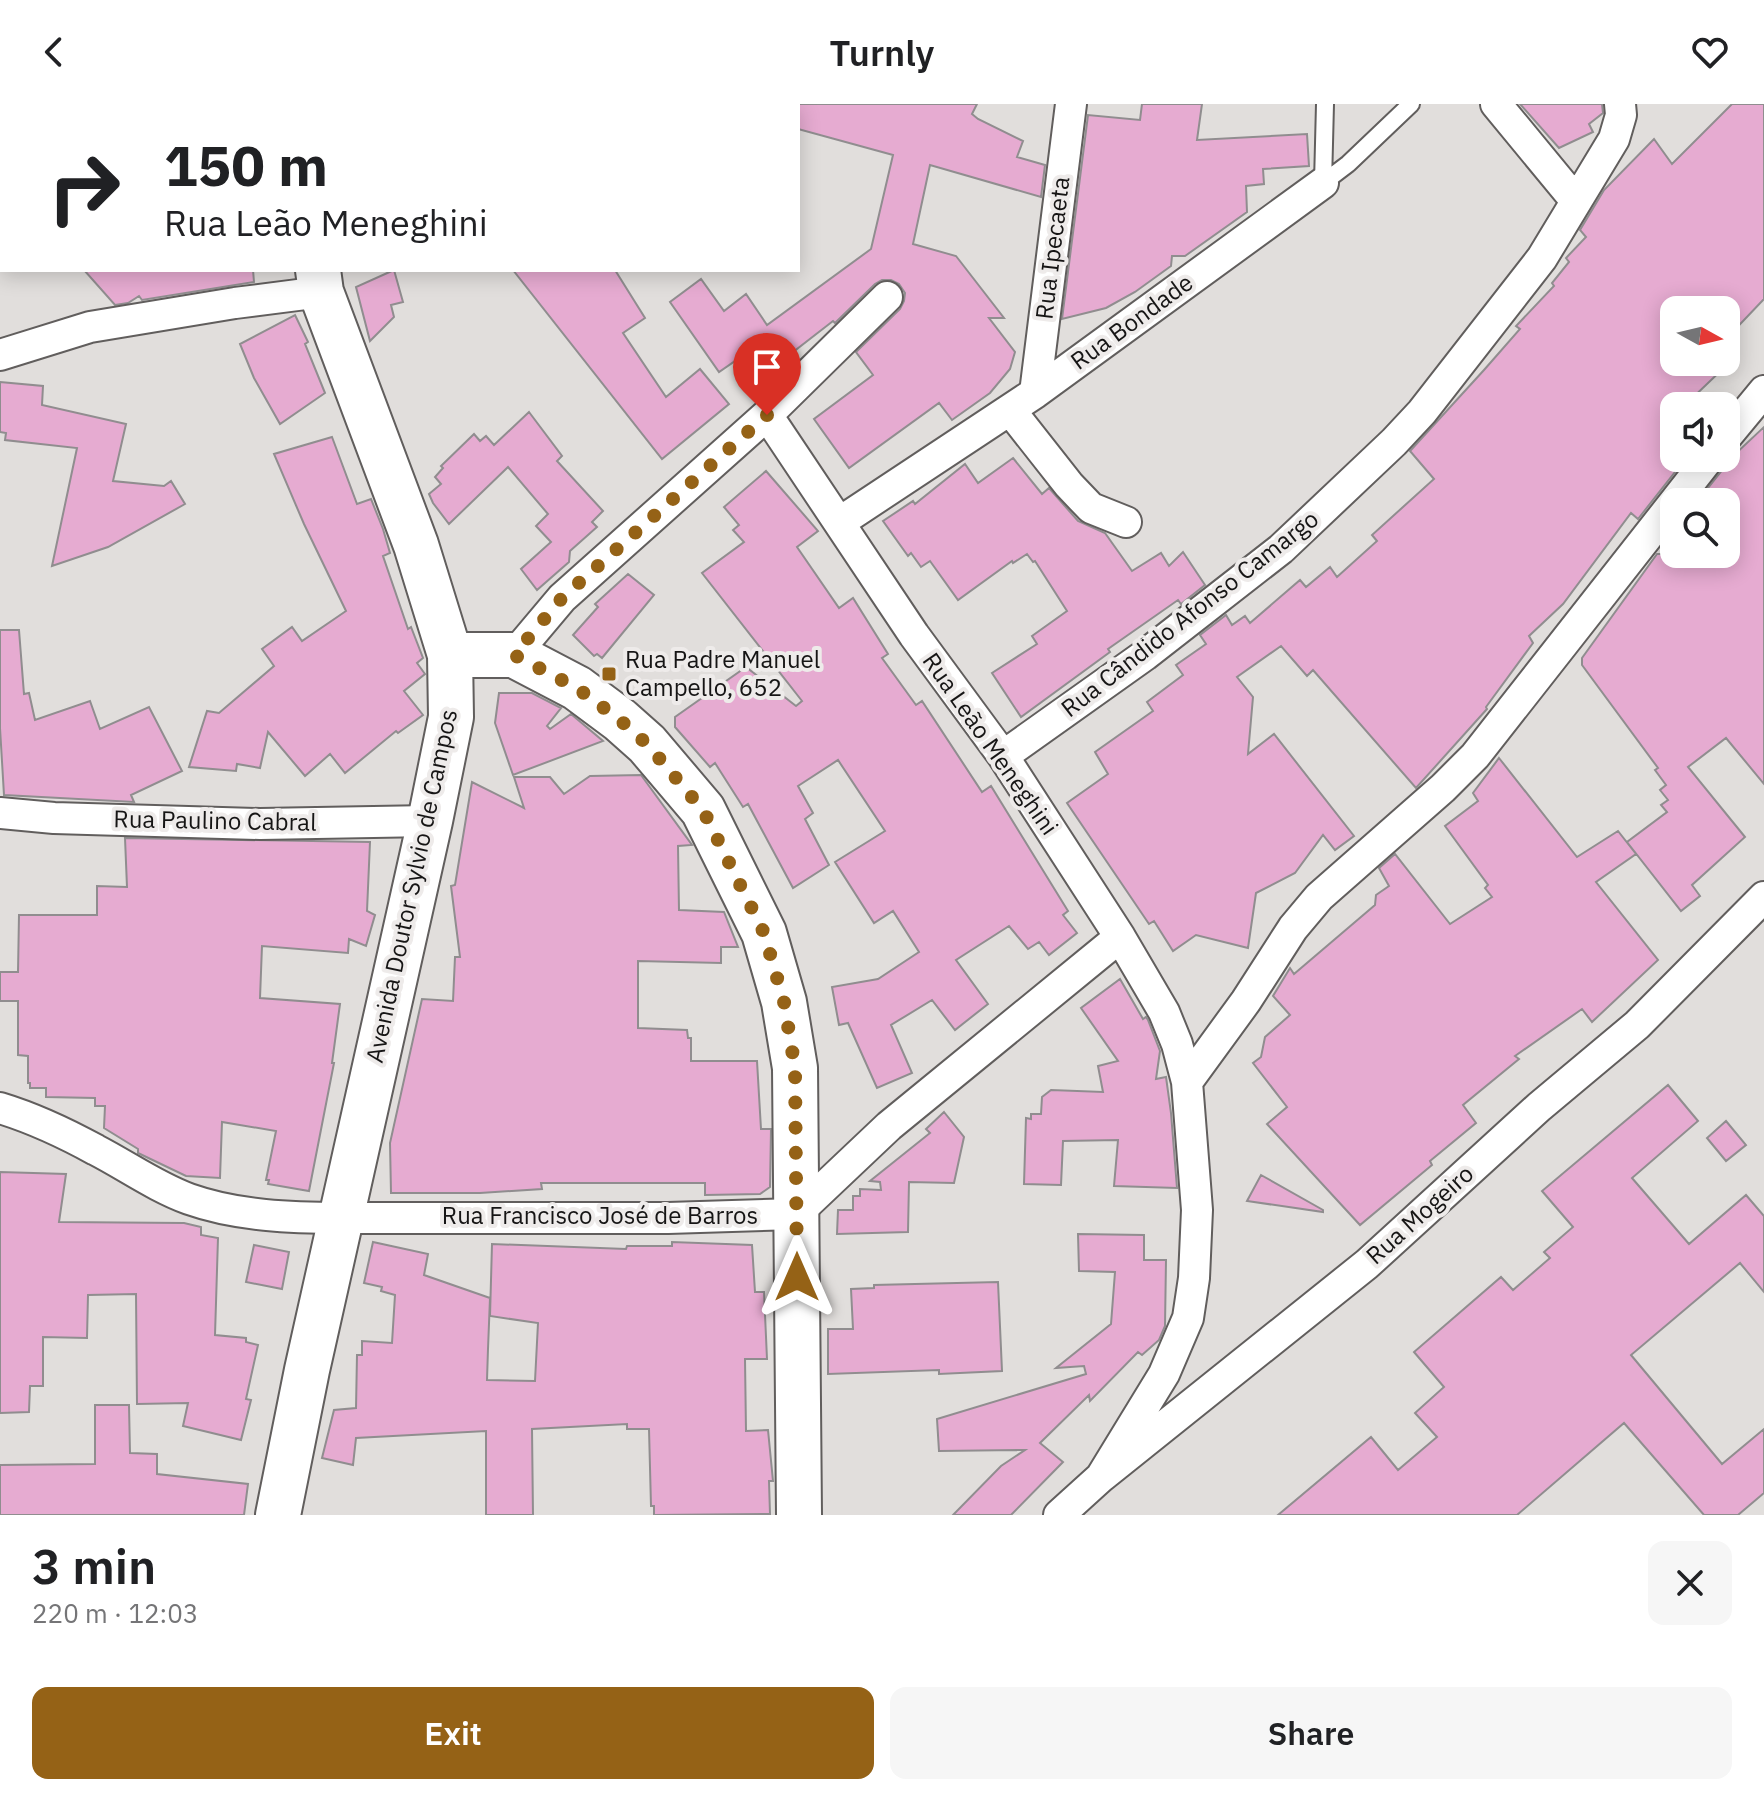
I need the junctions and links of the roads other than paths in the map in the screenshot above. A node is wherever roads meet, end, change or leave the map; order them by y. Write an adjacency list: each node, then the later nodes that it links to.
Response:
1 (1325, 104): 6 (lane)
2 (1411, 104): 6 (lane, Rua Bondade)
3 (1496, 104): 7 (street)
4 (1620, 104): 7 (street, Rua Cândido Afonso Camargo)
5 (1062, 108): 12 (street, Rua Ipecaeta)
6 (1323, 183): 12 (street, Rua Bondade)
7 (1576, 201): 20 (street, Rua Cândido Afonso Camargo)
8 (320, 281): 10 (street); 18 (main road, Avenida Doutor Sylvio de Campos)
9 (887, 297): 13 (street)
10 (0, 355)
11 (1764, 391): 14 (street)
12 (1022, 401): 16 (street, Rua Bondade); 17 (street)
13 (767, 415): 16 (street, Rua Leão Meneghini); 19 (street)
14 (1740, 420)
15 (1698, 472): 25 (street)
16 (840, 522): 20 (street, Rua Leão Meneghini)
17 (1126, 522)
18 (450, 655): 19 (main road); 22 (main road, Avenida Doutor Sylvio de Campos)
19 (514, 655): 27 (main road)
20 (1003, 756): 24 (street, Rua Leão Meneghini)
21 (0, 813): 22 (street, Rua Paulino Cabral)
22 (430, 821): 28 (main road, Avenida Doutor Sylvio de Campos)
23 (1763, 901): 29 (street, Rua Mogeiro)
24 (1120, 937): 25 (street, Rua Leão Meneghini); 27 (street)
25 (1187, 1082): 29 (street, Rua Leão Meneghini)
26 (0, 1108): 28 (street, Rua Francisco José de Barros)
27 (796, 1214): 28 (street, Rua Francisco José de Barros); 31 (main road)
28 (342, 1218): 30 (main road, Avenida Doutor Sylvio de Campos)
29 (1101, 1477): 32 (street, Rua Mogeiro)
30 (278, 1515)
31 (799, 1515)
32 (1059, 1515)

